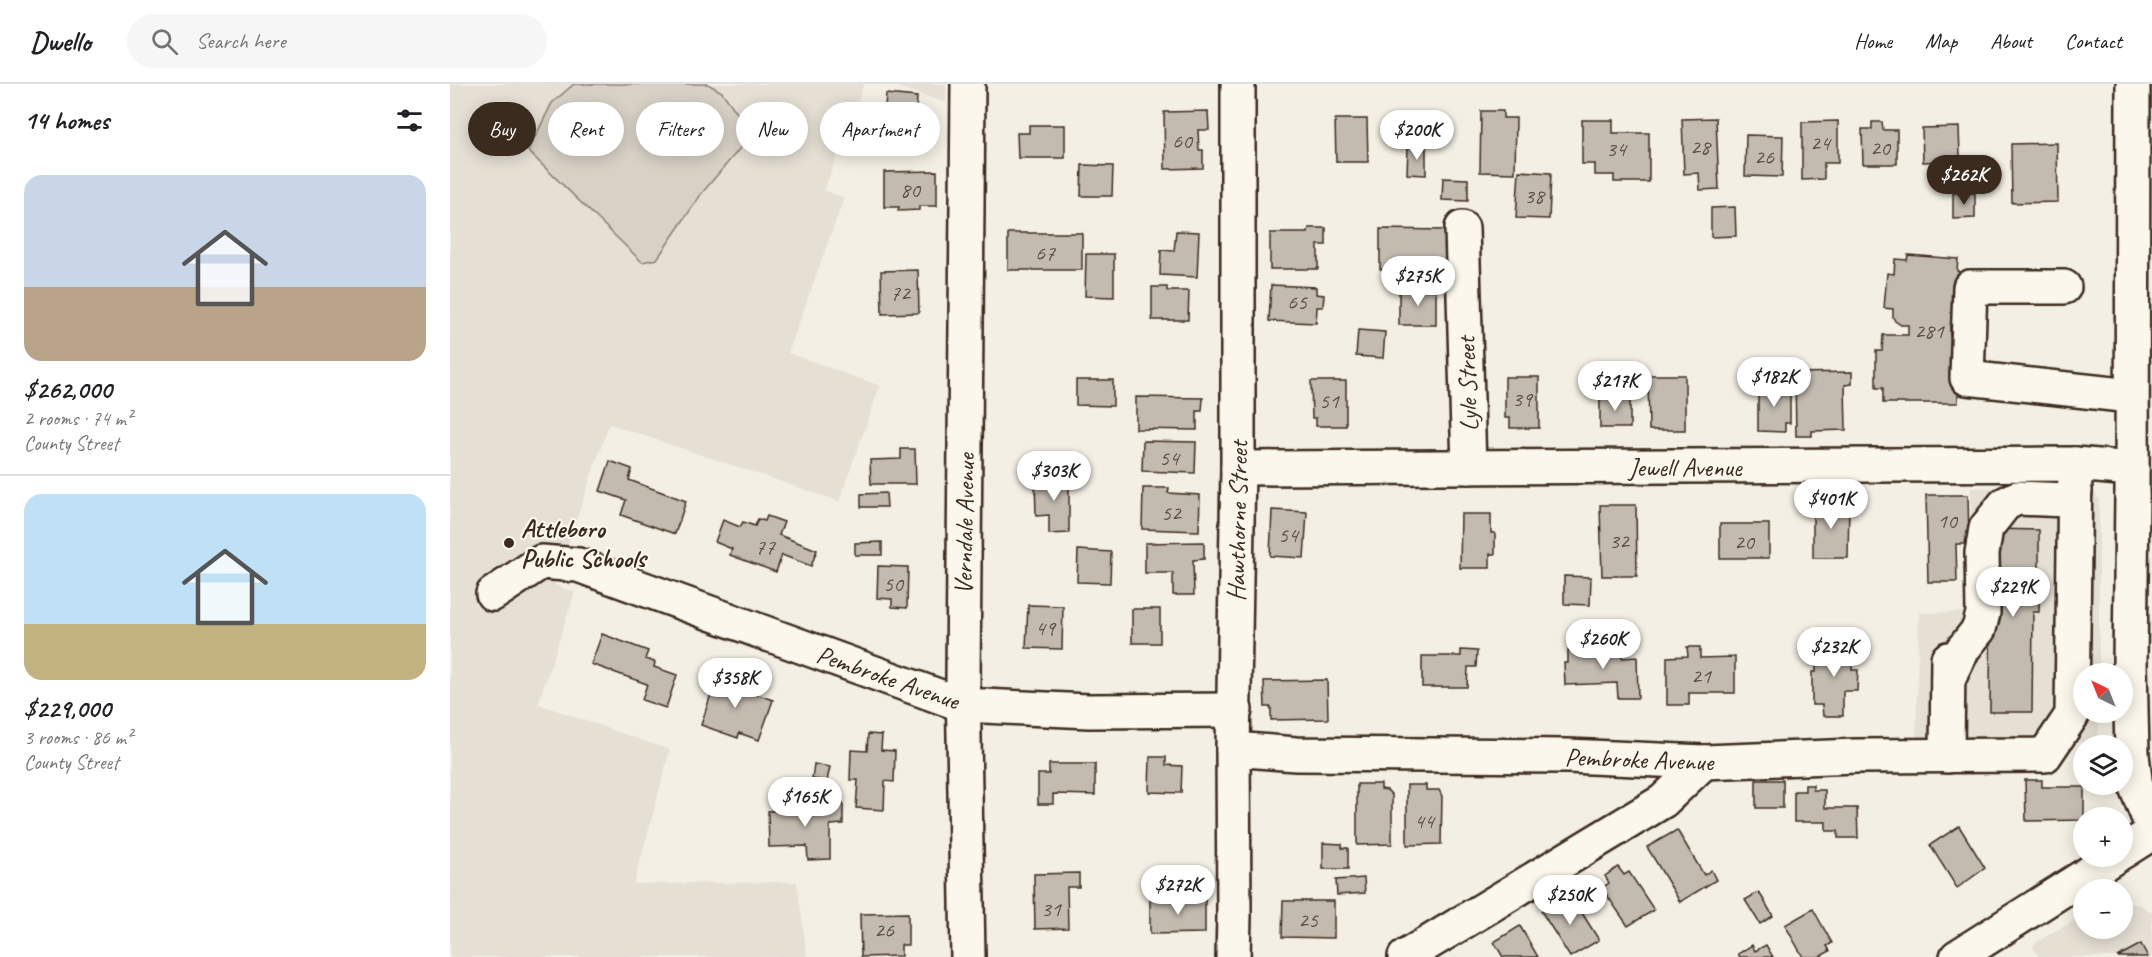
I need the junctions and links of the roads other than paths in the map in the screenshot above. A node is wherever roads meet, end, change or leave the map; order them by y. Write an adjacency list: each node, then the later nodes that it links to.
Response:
1 (1238, 84): 10 (main road, Hawthorne Street)
2 (2133, 84): 4 (main road)
3 (974, 87): 17 (main road, Verndale Avenue)
4 (2142, 140): 6 (main road)
5 (1462, 228): 9 (main road, Lyle Street)
6 (2143, 257): 8 (main road)
7 (2064, 287): 8 (main road)
8 (2131, 396): 12 (main road)
9 (1469, 467): 10 (main road, Jewell Avenue); 11 (main road, Jewell Avenue)
10 (1238, 468): 18 (main road, Hawthorne Street)
11 (2075, 477): 12 (main road, Jewell Avenue); 16 (main road); 20 (main road, Pembroke Avenue)
12 (2132, 483): 13 (main road)
13 (2142, 561): 22 (main road)
14 (493, 594): 17 (main road, Pembroke Avenue)
15 (1948, 638): 16 (main road)
16 (1948, 680): 20 (main road)
17 (963, 705): 18 (main road, Pembroke Avenue); 26 (main road, Verndale Avenue)
18 (1235, 710): 19 (main road, Hawthorne Street)
19 (1233, 749): 21 (main road, Pembroke Avenue); 27 (main road, Hawthorne Street)
20 (1947, 756): 21 (main road, Pembroke Avenue)
21 (1704, 762): 28 (main road)
22 (2152, 826)
23 (2152, 833): 24 (main road)
24 (2133, 845)
25 (2099, 867): 29 (main road)
26 (968, 957)
27 (1233, 957)
28 (1405, 957)
29 (1957, 957)

